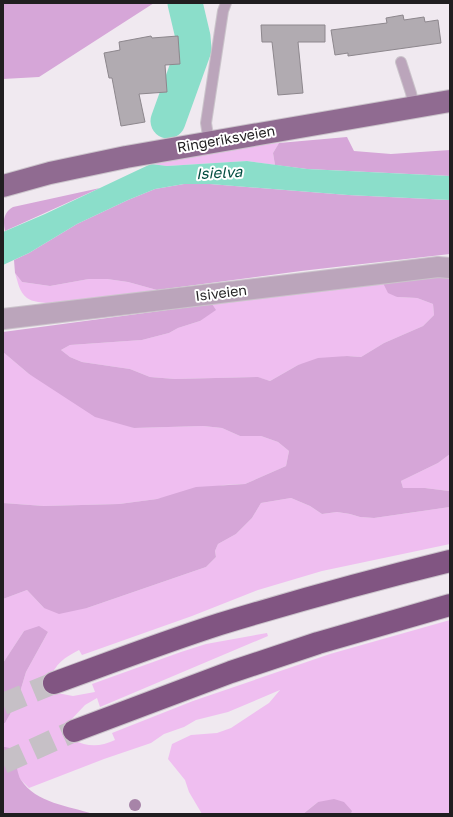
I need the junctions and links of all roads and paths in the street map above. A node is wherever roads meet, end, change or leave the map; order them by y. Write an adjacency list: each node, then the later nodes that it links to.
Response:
1 (226, 3): 5 (lane)
2 (401, 62): 4 (lane)
3 (450, 101): 4 (main road, Ringeriksveien)
4 (414, 107): 5 (main road, Ringeriksveien)
5 (209, 142): 6 (main road, Ringeriksveien)
6 (3, 186)
7 (450, 268): 8 (street, Isiveien)
8 (4, 313)
9 (450, 561): 11 (highway)
10 (450, 605): 12 (highway)
11 (54, 683)
12 (74, 731)

